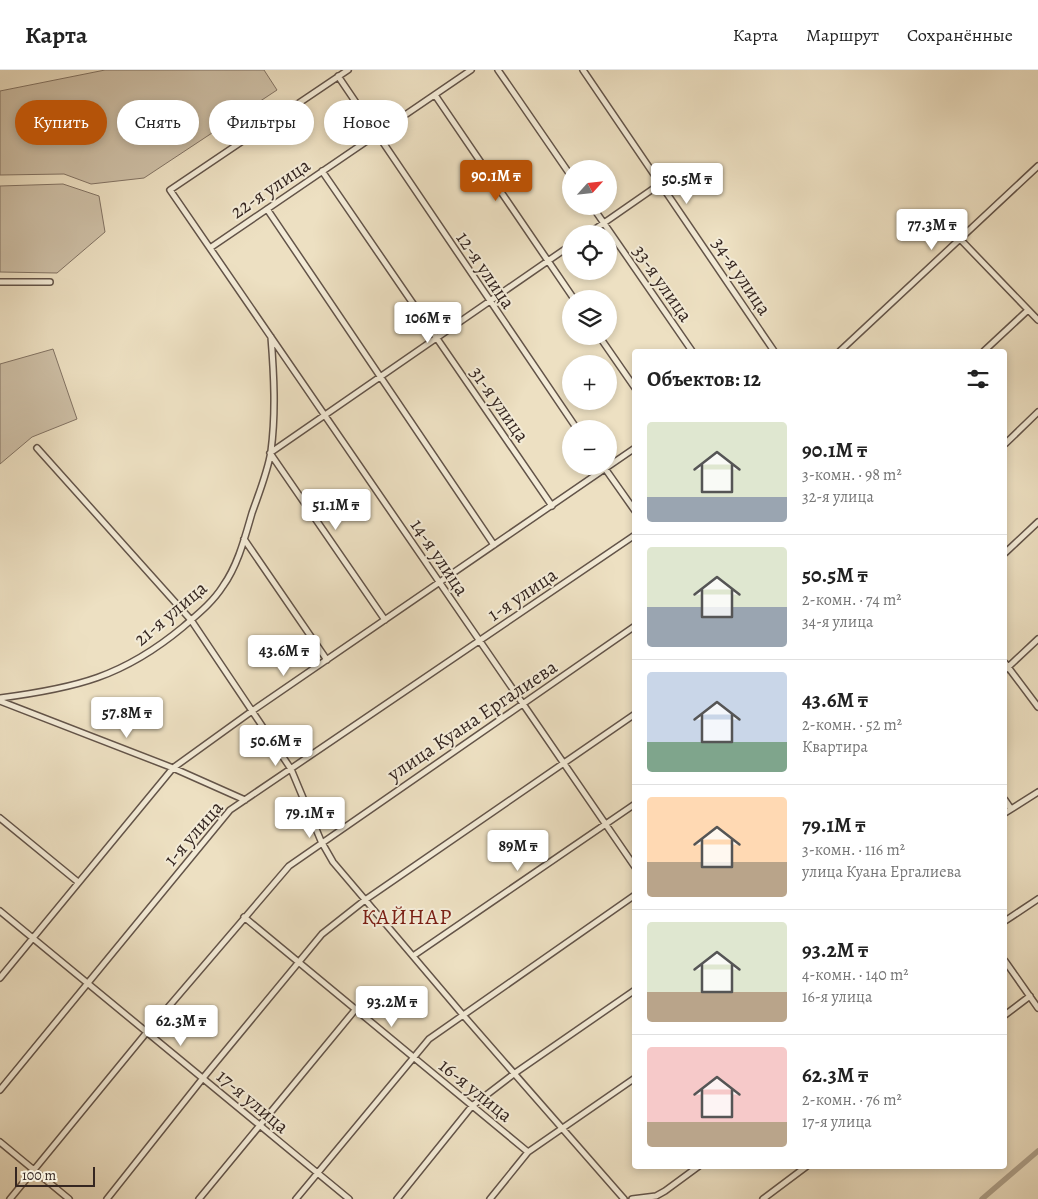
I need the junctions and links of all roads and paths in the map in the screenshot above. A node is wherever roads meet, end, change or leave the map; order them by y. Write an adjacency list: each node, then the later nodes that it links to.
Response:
1 (348, 70): 5 (street)
2 (471, 70): 6 (street, 22-я улица)
3 (498, 70): 11 (street)
4 (582, 70): 14 (street, 34-я улица)
5 (338, 76): 7 (street, 12-я улица); 20 (street, 14-я улица)
6 (435, 95): 8 (street, 22-я улица); 22 (street)
7 (353, 100)
8 (408, 113)
9 (361, 145): 13 (street, 22-я улица)
10 (383, 145): 26 (street, 12-я улица)
11 (562, 163)
12 (1038, 166): 19 (street)
13 (322, 171): 15 (street, 22-я улица); 30 (street, 31-я улица)
14 (660, 184): 17 (street); 33 (street, 34-я улица)
15 (267, 208): 20 (street, 22-я улица); 36 (street)
16 (598, 215): 17 (street, 33-я улица)
17 (604, 223): 18 (street); 32 (street, 33-я улица)
18 (601, 225)
19 (960, 239): 27 (street); 34 (street)
20 (210, 248): 29 (street, 14-я улица)
21 (562, 251): 22 (street)
22 (548, 261): 25 (street); 26 (street)
23 (0, 282): 24 (street)
24 (50, 282)
25 (568, 290)
26 (489, 302): 30 (street); 40 (street, 12-я улица)
27 (1028, 310): 28 (street); 35 (street)
28 (1038, 320)
29 (271, 337): 39 (street, 14-я улица); 44 (street, 21-я улица)
30 (436, 338): 36 (street); 48 (street, 31-я улица)
31 (605, 345): 37 (street)
32 (691, 349)
33 (773, 349)
34 (842, 349)
35 (986, 349)
36 (380, 377): 39 (street); 53 (street)
37 (632, 384)
38 (1038, 412): 41 (street)
39 (325, 415): 44 (street); 55 (street, 14-я улица)
40 (571, 420)
41 (1007, 442)
42 (37, 448): 56 (street)
43 (632, 450): 45 (street)
44 (270, 453): 52 (street, 21-я улица); 57 (street)
45 (617, 460)
46 (594, 475): 48 (street)
47 (609, 475): 49 (street)
48 (552, 506): 53 (street)
49 (632, 508)
50 (1038, 522): 54 (street)
51 (632, 537): 60 (street, 1-я улица)
52 (244, 539): 56 (street, 21-я улица); 61 (street)
53 (494, 545): 55 (street)
54 (1007, 551)
55 (440, 583): 57 (street); 60 (street, 14-я улица)
56 (191, 620): 64 (street, 21-я улица); 67 (street)
57 (385, 620): 61 (street)
58 (632, 628): 65 (street, улица Куана Ергалиева)
59 (1038, 639): 62 (street)
60 (480, 641): 65 (street, 14-я улица); 71 (street, 1-я улица)
61 (327, 660): 67 (street)
62 (1007, 666)
63 (1007, 668): 66 (street)
64 (0, 699): 70 (street)
65 (522, 704): 69 (street, 14-я улица); 80 (street, улица Куана Ергалиева)
66 (1038, 707)
67 (252, 711): 70 (street); 71 (street)
68 (632, 716): 69 (street)
69 (563, 762): 79 (street, 14-я улица); 85 (street)
70 (173, 768): 73 (street); 82 (street)
71 (291, 769): 73 (street, 1-я улица); 80 (street)
72 (1038, 792): 76 (street)
73 (245, 800): 94 (street, 1-я улица)
74 (1007, 803): 76 (street)
75 (632, 806): 79 (street)
76 (1011, 809): 77 (street)
77 (1007, 812)
78 (0, 818): 82 (street)
79 (606, 824): 81 (street, 14-я улица); 90 (street)
80 (322, 842): 85 (street); 87 (street, улица Куана Ергалиева)
81 (632, 863)
82 (78, 882): 89 (street)
83 (632, 897): 100 (street)
84 (1038, 899): 88 (street)
85 (364, 900): 90 (street); 91 (street)
86 (0, 911): 89 (street, 17-я улица)
87 (244, 917): 91 (street, 16-я улица); 101 (street, улица Куана Ергалиева)
88 (1007, 920)
89 (33, 938): 93 (street); 94 (street, 17-я улица)
90 (413, 956): 100 (street)
91 (299, 964): 98 (street, 16-я улица); 104 (street)
92 (1007, 964): 96 (street)
93 (0, 978)
94 (88, 984): 101 (street, 17-я улица); 106 (street, 1-я улица)
95 (632, 992): 103 (street)
96 (1030, 996): 97 (street); 99 (street)
97 (1038, 1008)
98 (355, 1010): 102 (street, 16-я улица); 108 (street)
99 (1007, 1013)
100 (463, 1015): 102 (street); 103 (street)
101 (147, 1032): 104 (street, 17-я улица); 114 (street, улица Куана Ергалиева)
102 (412, 1058): 107 (street, 16-я улица); 115 (street)
103 (515, 1073): 107 (street); 109 (street)
104 (203, 1078): 108 (street, 17-я улица); 118 (street)
105 (632, 1080): 109 (street)
106 (0, 1090)
107 (472, 1106): 111 (street, 16-я улица); 122 (street)
108 (260, 1125): 115 (street, 17-я улица); 119 (street)
109 (562, 1128): 111 (street); 124 (street)
110 (0, 1142): 114 (street)
111 (528, 1152): 123 (street)
112 (695, 1169): 125 (street)
113 (802, 1169): 126 (street)
114 (34, 1170): 116 (street, улица Куана Ергалиева); 117 (street)
115 (317, 1173): 120 (street); 121 (street, 17-я улица)
116 (10, 1199)
117 (69, 1199)
118 (107, 1199)
119 (199, 1199)
120 (296, 1199)
121 (349, 1199)
122 (397, 1199)
123 (490, 1199)
124 (624, 1199)
125 (632, 1199)
126 (764, 1199)

